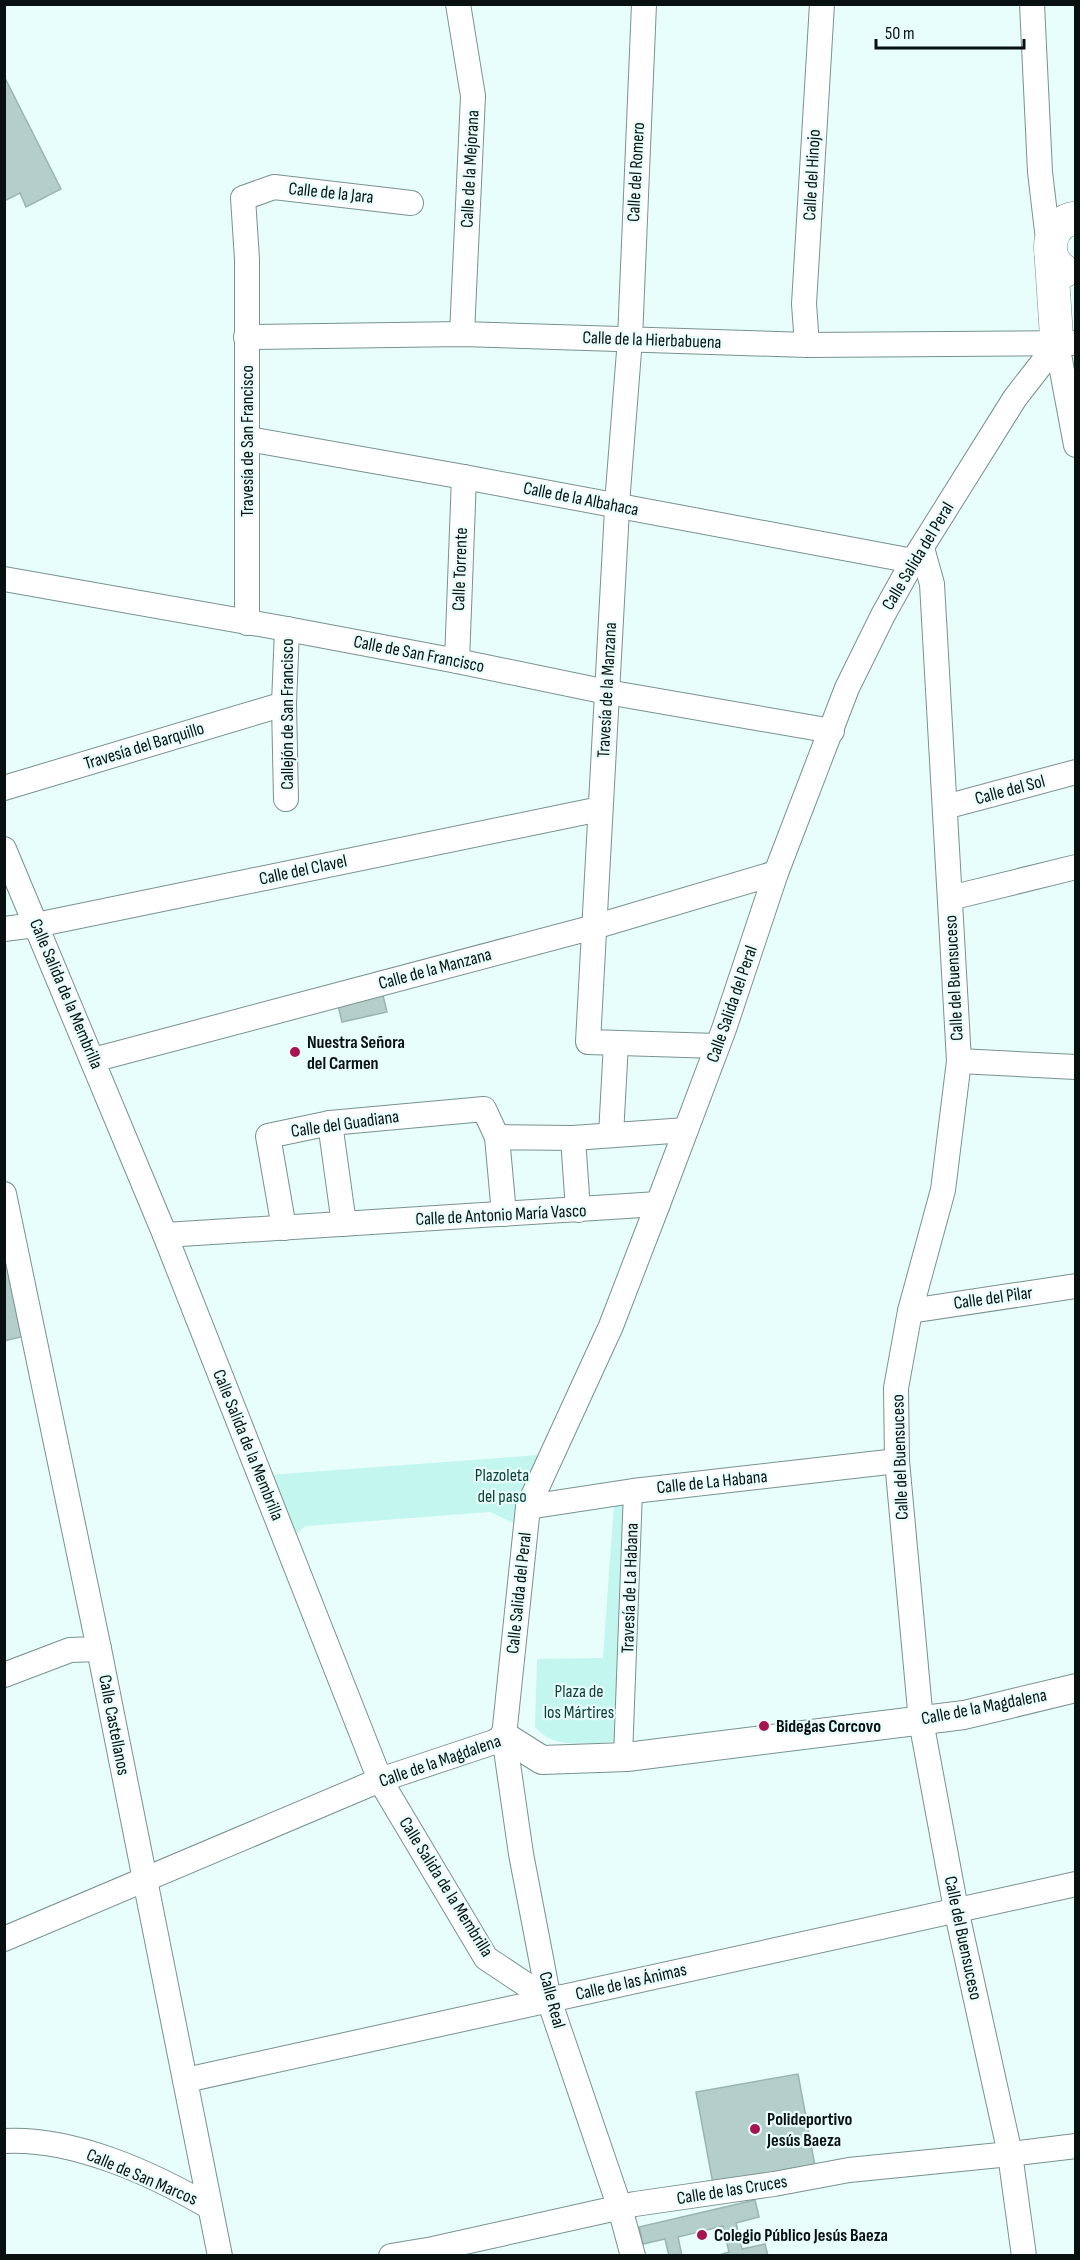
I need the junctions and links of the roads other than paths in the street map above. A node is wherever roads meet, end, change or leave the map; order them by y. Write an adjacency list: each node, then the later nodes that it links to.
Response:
1 (458, 4): 12 (street, Calle de la Mejorana)
2 (644, 4): 14 (street, Calle del Romero)
3 (822, 4): 16 (street, Calle del Hinojo)
4 (1032, 4): 5 (street)
5 (1040, 172): 7 (street); 8 (street)
6 (411, 203): 9 (street, Calle de la Jara)
7 (1071, 218): 8 (main road)
8 (1050, 251): 10 (main road); 15 (main road)
9 (247, 259): 13 (street, Travesía de San Francisco)
10 (1076, 277)
11 (1076, 316): 15 (main road, Calle Salida del Peral)
12 (462, 334): 13 (street, Calle de la Hierbabuena); 14 (street, Calle de la Hierbabuena)
13 (246, 337): 17 (street, Travesía de San Francisco)
14 (630, 339): 16 (street, Calle de la Hierbabuena); 20 (street, Travesía de la Manzana)
15 (1066, 344): 16 (street, Calle de la Hierbabuena); 18 (street); 21 (street, Calle Salida del Peral)
16 (807, 345)
17 (248, 439): 19 (street, Calle de la Albahaca); 23 (street, Travesía de San Francisco)
18 (1076, 445)
19 (464, 477): 20 (street, Calle de la Albahaca); 25 (street, Calle Torrente)
20 (618, 507): 21 (street, Calle de la Albahaca); 26 (street, Travesía de la Manzana)
21 (918, 554): 28 (street, Calle Salida del Peral); 32 (street, Calle del Buensuceso)
22 (4, 579): 23 (street, Calle de San Francisco)
23 (247, 623): 24 (street, Calle de San Francisco)
24 (287, 629): 25 (street, Calle de San Francisco); 27 (street, Callejón de San Francisco)
25 (457, 660): 26 (street, Calle de San Francisco)
26 (607, 692): 28 (street, Calle de San Francisco); 33 (street, Travesía de la Manzana)
27 (284, 704): 30 (street, Travesía del Barquillo); 31 (street, Callejón de San Francisco)
28 (832, 731): 36 (street, Calle Salida del Peral)
29 (1076, 772): 32 (street, Calle del Sol)
30 (4, 788)
31 (286, 799)
32 (945, 807): 37 (street, Calle del Buensuceso)
33 (600, 809): 38 (street, Calle del Clavel); 39 (street, Travesía de la Manzana)
34 (4, 849): 38 (street, Calle Salida de la Membrilla)
35 (1076, 867): 37 (street)
36 (776, 873): 39 (street, Calle de la Manzana); 42 (street, Calle Salida del Peral)
37 (950, 898): 44 (street, Calle del Buensuceso)
38 (36, 925): 40 (street, Calle del Clavel); 43 (street, Calle Salida de la Membrilla)
39 (594, 927): 41 (street, Travesía de la Manzana); 43 (street, Calle de la Manzana)
40 (4, 929)
41 (616, 1043): 42 (street); 48 (street)
42 (717, 1046): 47 (street, Calle Salida del Peral)
43 (93, 1060): 57 (street, Calle Salida de la Membrilla)
44 (959, 1061): 45 (street); 59 (street, Calle del Buensuceso)
45 (1076, 1066)
46 (330, 1123): 49 (street, Calle del Guadiana); 55 (street); 56 (street, Calle del Guadiana)
47 (686, 1130): 48 (street); 52 (street, Calle Salida del Peral)
48 (611, 1135): 50 (street)
49 (497, 1137): 50 (street); 54 (street)
50 (573, 1138): 53 (street)
51 (5, 1196): 63 (street, Calle Castellanos)
52 (658, 1204): 53 (street, Calle de Antonio María Vasco); 62 (street, Calle Salida del Peral)
53 (578, 1210): 54 (street, Calle de Antonio María Vasco)
54 (504, 1214): 55 (street, Calle de Antonio María Vasco)
55 (344, 1224): 56 (street, Calle de Antonio María Vasco)
56 (284, 1228): 57 (street, Calle de Antonio María Vasco)
57 (165, 1235): 69 (street, Calle Salida de la Membrilla)
58 (1076, 1286): 59 (street, Calle del Pilar)
59 (910, 1311): 60 (street, Calle del Buensuceso)
60 (897, 1461): 61 (street, Calle de La Habana); 66 (street, Calle del Buensuceso)
61 (633, 1491): 62 (street, Calle de La Habana); 68 (street, Travesía de La Habana)
62 (528, 1507): 67 (street, Calle Salida del Peral)
63 (99, 1649): 64 (street); 70 (street, Calle Castellanos)
64 (4, 1675)
65 (1076, 1688): 66 (street, Calle de la Magdalena)
66 (921, 1720): 68 (street, Calle de la Magdalena); 72 (street, Calle del Buensuceso)
67 (504, 1736): 68 (street, Calle de la Magdalena); 69 (street, Calle de la Magdalena); 74 (street, Calle Real)
68 (623, 1757)
69 (380, 1780): 70 (street, Calle de la Magdalena); 74 (street, Calle Salida de la Membrilla)
70 (144, 1881): 73 (street, Calle de la Magdalena); 75 (street, Calle Castellanos)
71 (1076, 1884): 72 (street, Calle de las Ánimas)
72 (956, 1909): 74 (street, Calle de las Ánimas); 78 (street, Calle del Buensuceso)
73 (4, 1939)
74 (549, 2000): 75 (street, Calle de las Ánimas); 80 (street, Calle Real)
75 (186, 2080): 79 (street, Calle Castellanos)
76 (4, 2141): 79 (street, Calle de San Marcos)
77 (1076, 2146): 78 (street, Calle de las Cruces)
78 (1010, 2154): 80 (street, Calle de las Cruces); 84 (street, Calle del Buensuceso)
79 (208, 2206): 81 (street, Calle Castellanos)
80 (620, 2208): 82 (street, Calle de las Cruces); 83 (street, Calle Real)
81 (220, 2256)
82 (391, 2256)
83 (633, 2256)
84 (1024, 2256)

